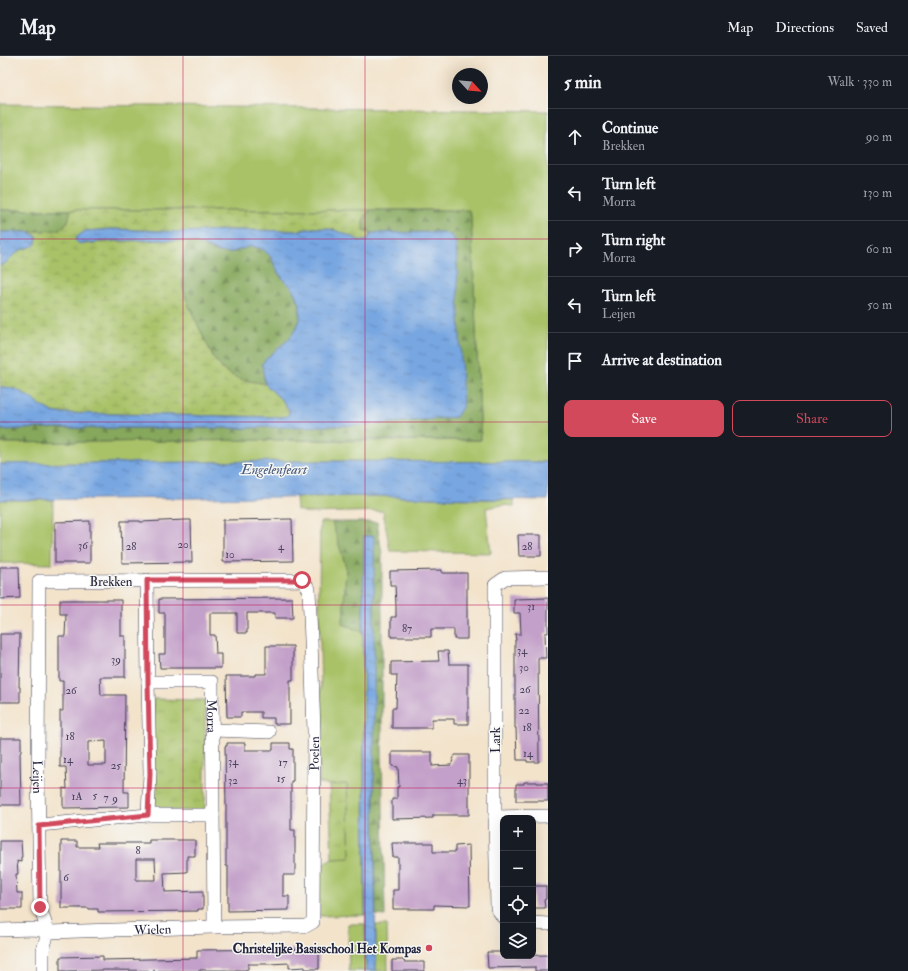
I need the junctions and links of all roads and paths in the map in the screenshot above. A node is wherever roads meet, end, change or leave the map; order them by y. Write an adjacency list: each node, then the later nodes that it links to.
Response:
1 (548, 577): 11 (street, Lark)
2 (147, 580): 3 (street, Brekken); 4 (street, Brekken); 5 (street)
3 (302, 580): 16 (street, Poelen)
4 (39, 581): 12 (street, Leijen)
5 (148, 682): 6 (street, Morra); 8 (street)
6 (213, 730): 7 (street); 9 (street, Morra)
7 (269, 732)
8 (148, 815): 9 (street); 12 (street)
9 (213, 815): 17 (street, Morra)
10 (548, 816): 11 (street)
11 (495, 817): 13 (street, Lark)
12 (39, 826): 19 (street, Leijen)
13 (500, 912)
14 (536, 923): 15 (street)
15 (548, 924)
16 (306, 926): 17 (street, Wielen)
17 (214, 927): 19 (street, Wielen)
18 (0, 930): 19 (street, Wielen)
19 (48, 932): 20 (street)
20 (44, 971)

